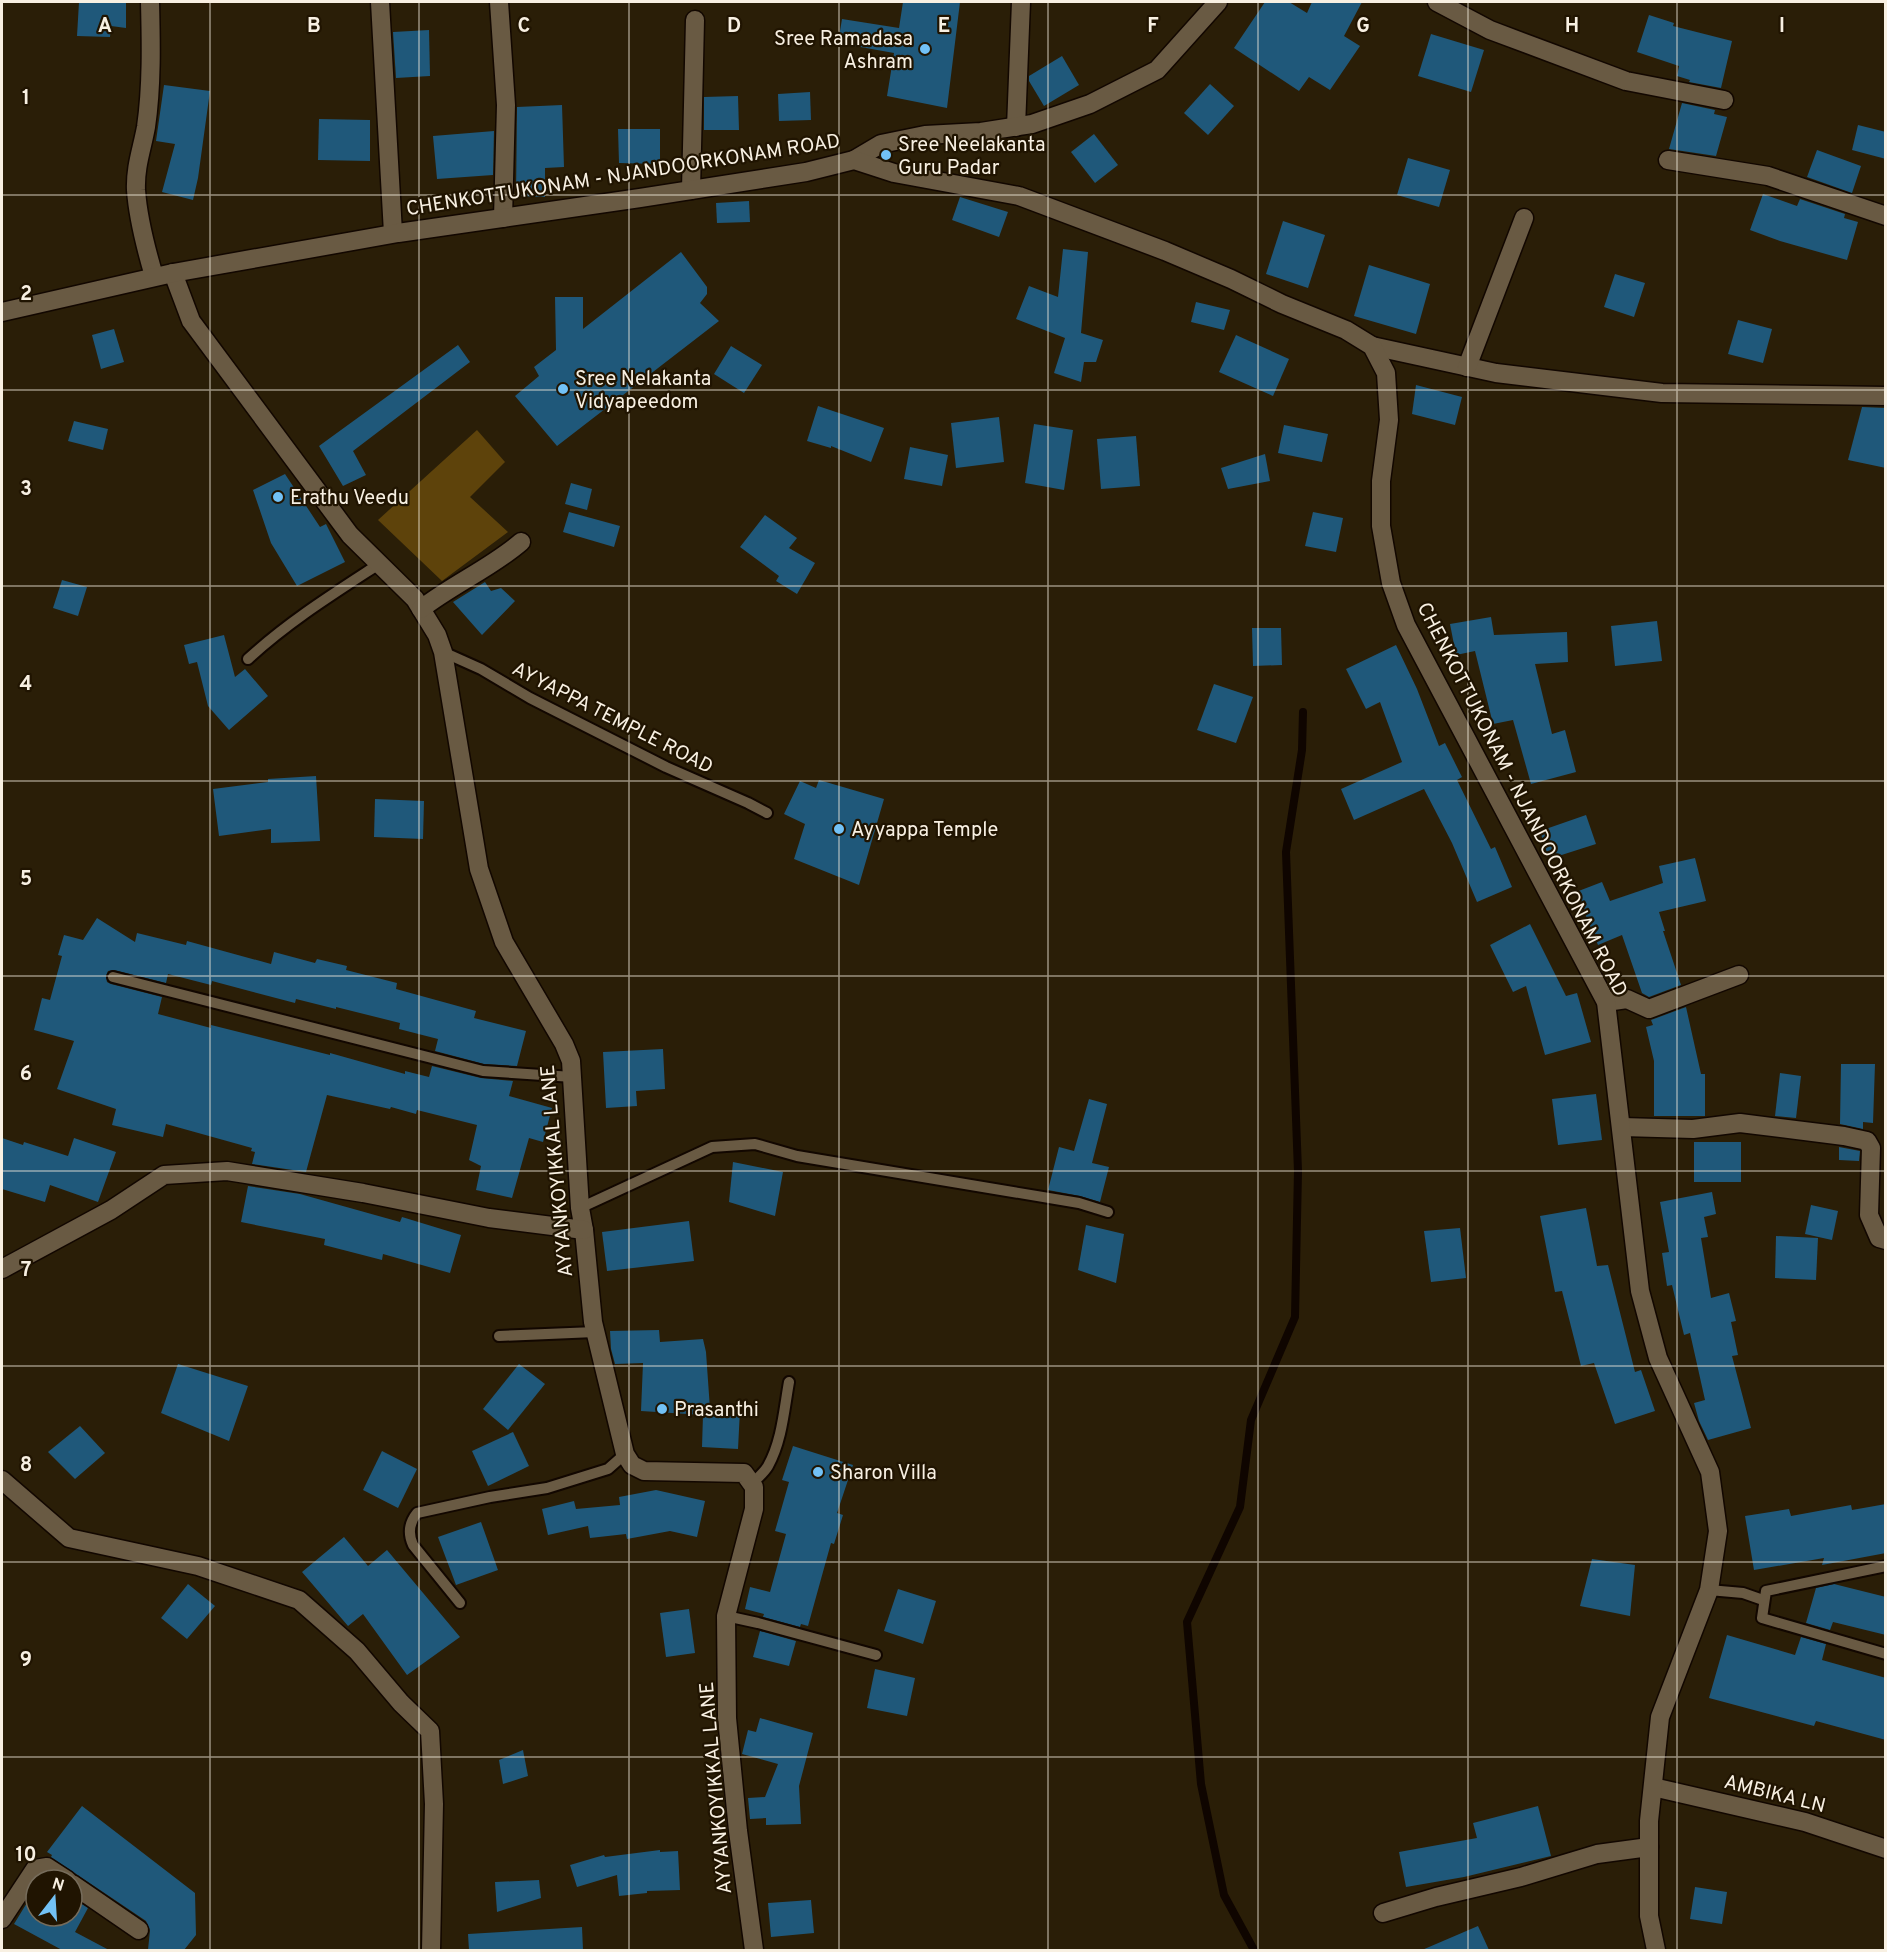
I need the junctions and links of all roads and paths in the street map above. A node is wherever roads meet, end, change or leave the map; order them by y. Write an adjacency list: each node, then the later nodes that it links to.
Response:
1 (150, 2): 18 (street)
2 (380, 2): 16 (street)
3 (499, 2): 14 (street)
4 (1022, 2): 9 (street)
5 (1218, 2): 9 (street)
6 (1437, 2): 8 (street)
7 (695, 20): 12 (street)
8 (1724, 100)
9 (1016, 127): 10 (street)
10 (854, 160): 12 (street, CHENKOTTUKONAM - NJANDOORKONAM ROAD); 20 (street, CHENKOTTUKONAM - NJANDOORKONAM ROAD)
11 (1668, 160): 13 (street)
12 (691, 190): 14 (street, CHENKOTTUKONAM - NJANDOORKONAM ROAD)
13 (1886, 216)
14 (503, 218): 16 (street, CHENKOTTUKONAM - NJANDOORKONAM ROAD)
15 (1524, 218): 21 (street)
16 (393, 233): 17 (street, CHENKOTTUKONAM - NJANDOORKONAM ROAD)
17 (173, 273): 18 (street, CHENKOTTUKONAM - NJANDOORKONAM ROAD); 24 (street, AYYANKOYIKKAL LANE)
18 (154, 276): 19 (street, CHENKOTTUKONAM - NJANDOORKONAM ROAD)
19 (2, 312)
20 (1372, 346): 21 (street); 31 (street, CHENKOTTUKONAM - NJANDOORKONAM ROAD)
21 (1467, 367): 22 (street)
22 (1886, 396)
23 (521, 542): 25 (street)
24 (379, 564): 25 (street, AYYANKOYIKKAL LANE); 27 (lane)
25 (421, 609): 26 (street, AYYANKOYIKKAL LANE)
26 (443, 652): 28 (lane, AYYAPPA TEMPLE ROAD); 32 (street, AYYANKOYIKKAL LANE)
27 (248, 659)
28 (767, 813)
29 (1739, 975): 31 (street)
30 (113, 977): 32 (lane)
31 (1606, 1002): 33 (street, CHENKOTTUKONAM - NJANDOORKONAM ROAD)
32 (573, 1077): 34 (street, AYYANKOYIKKAL LANE)
33 (1622, 1127): 37 (street); 46 (street, CHENKOTTUKONAM - NJANDOORKONAM ROAD)
34 (580, 1208): 35 (lane); 36 (street, AYYANKOYIKKAL LANE)
35 (1108, 1212)
36 (584, 1230): 38 (street); 39 (street, AYYANKOYIKKAL LANE)
37 (1886, 1240)
38 (2, 1269)
39 (595, 1332): 40 (lane); 42 (street, AYYANKOYIKKAL LANE)
40 (499, 1336)
41 (789, 1382): 44 (lane)
42 (625, 1454): 44 (street); 48 (lane)
43 (2, 1480): 60 (street)
44 (752, 1484): 49 (street, AYYANKOYIKKAL LANE)
45 (1886, 1566): 47 (lane)
46 (1709, 1590): 47 (lane); 52 (street, CHENKOTTUKONAM - NJANDOORKONAM ROAD)
47 (1763, 1600): 50 (lane)
48 (460, 1603)
49 (726, 1616): 51 (lane); 61 (street, AYYANKOYIKKAL LANE)
50 (1886, 1654)
51 (876, 1655)
52 (1653, 1787): 53 (street, CHENKOTTUKONAM - NJANDOORKONAM ROAD); 54 (street, AMBIKA LN)
53 (1649, 1847): 57 (street); 62 (street, CHENKOTTUKONAM - NJANDOORKONAM ROAD)
54 (1886, 1849)
55 (24, 1886): 58 (street)
56 (84, 1892): 59 (street)
57 (1383, 1913)
58 (2, 1919)
59 (139, 1930)
60 (431, 1950)
61 (754, 1950)
62 (1656, 1950)

